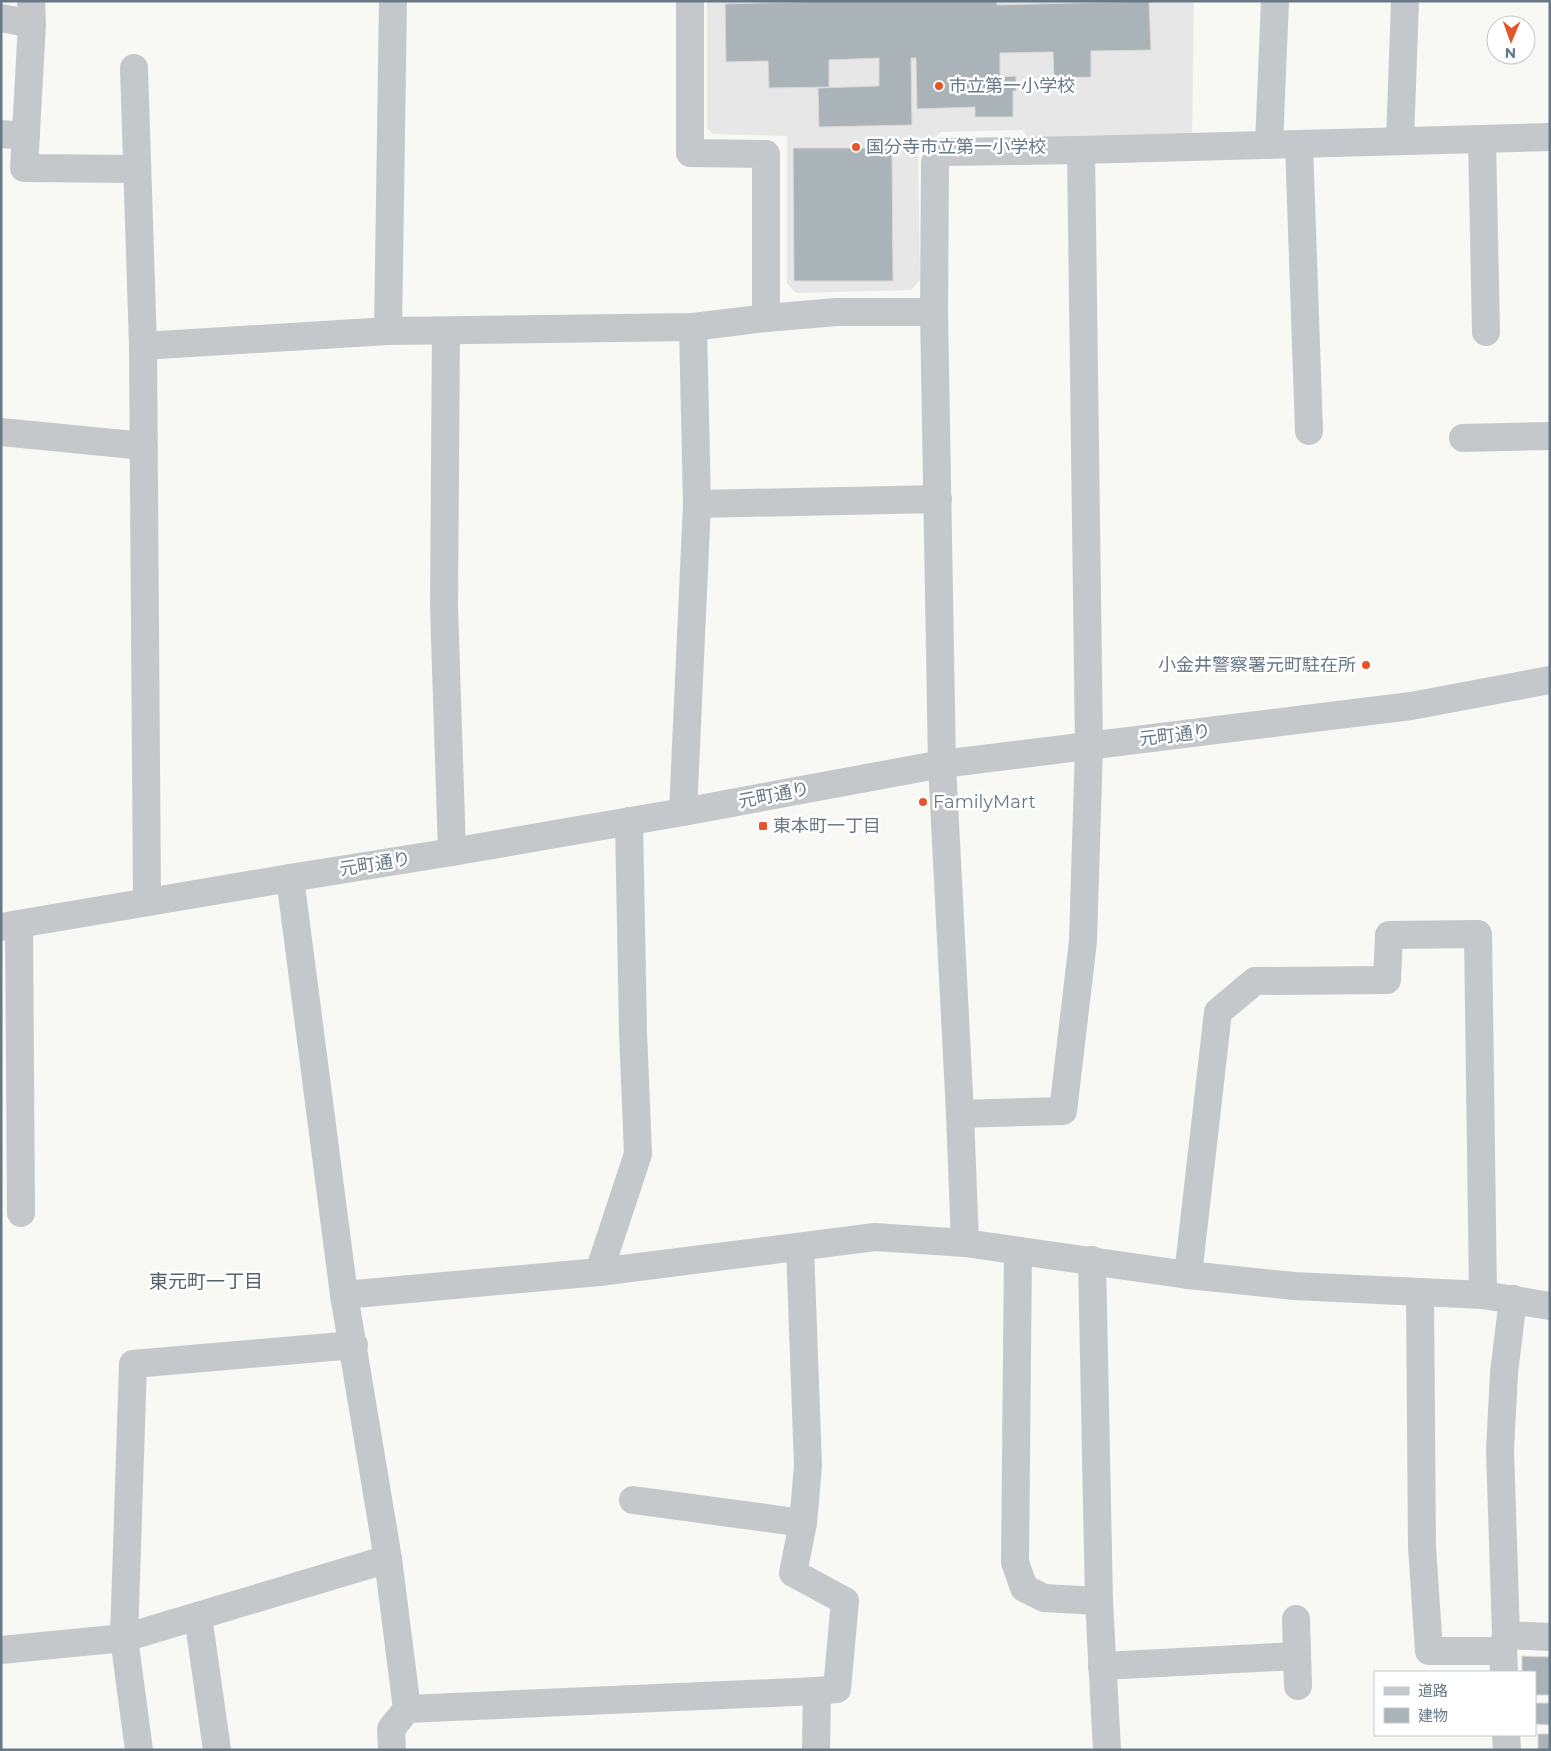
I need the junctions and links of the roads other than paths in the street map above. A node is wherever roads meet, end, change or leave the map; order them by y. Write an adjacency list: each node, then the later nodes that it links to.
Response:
1 (393, 1): 19 (street)
2 (690, 1): 17 (street)
3 (1275, 1): 13 (street)
4 (1405, 1): 11 (street)
5 (32, 12): 6 (street); 8 (street)
6 (1, 18)
7 (134, 68): 15 (street)
8 (14, 135): 15 (street)
9 (1550, 137): 10 (street)
10 (1482, 139): 11 (street); 21 (street)
11 (1400, 141): 12 (street)
12 (1299, 144): 13 (street); 23 (street)
13 (1269, 145): 14 (street)
14 (1081, 150): 16 (street); 31 (street)
15 (138, 169): 22 (street)
16 (934, 312): 17 (street); 28 (street)
17 (766, 318): 18 (street)
18 (693, 328): 20 (street); 29 (street)
19 (388, 331): 20 (street); 22 (street)
20 (446, 331): 35 (street)
21 (1486, 332)
22 (143, 346): 27 (street)
23 (1309, 431)
24 (1, 432): 27 (street)
25 (1550, 436): 26 (street)
26 (1463, 438)
27 (144, 446): 37 (street)
28 (938, 499): 29 (street); 32 (street)
29 (697, 504): 33 (street)
30 (1550, 680): 31 (street, 元町通り)
31 (1089, 746): 32 (street, 元町通り); 39 (street)
32 (942, 764): 33 (street, 元町通り); 39 (street)
33 (683, 812): 34 (street, 元町通り)
34 (629, 821): 35 (street, 元町通り); 45 (street)
35 (452, 852): 36 (street, 元町通り)
36 (290, 878): 37 (street, 元町通り); 48 (street)
37 (147, 902): 38 (street, 元町通り)
38 (10, 926): 40 (street)
39 (960, 1114): 41 (street)
40 (21, 1213)
41 (965, 1243): 42 (street); 43 (street)
42 (800, 1247): 45 (street); 54 (street)
43 (1018, 1250): 44 (street); 56 (street)
44 (1092, 1260): 46 (street); 56 (street)
45 (599, 1272): 48 (street)
46 (1188, 1275): 47 (street); 49 (street)
47 (1420, 1292): 49 (street); 62 (street)
48 (344, 1295): 52 (street)
49 (1483, 1295): 50 (street)
50 (1513, 1299): 51 (street); 62 (street)
51 (1550, 1306)
52 (354, 1345): 55 (street); 60 (street)
53 (633, 1500): 54 (street)
54 (802, 1523): 66 (street)
55 (388, 1559): 57 (street); 67 (street)
56 (1099, 1601): 64 (street)
57 (198, 1616): 60 (street); 70 (street)
58 (1296, 1619): 63 (street)
59 (1550, 1637): 62 (street)
60 (124, 1638): 61 (street); 69 (street)
61 (1, 1650)
62 (1504, 1653)
63 (1297, 1656): 64 (street); 65 (street)
64 (1102, 1666): 73 (street)
65 (1298, 1686)
66 (817, 1691): 67 (street); 72 (street)
67 (407, 1709): 71 (street)
68 (1506, 1736): 74 (street)
69 (140, 1750)
70 (217, 1750)
71 (392, 1750)
72 (816, 1750)
73 (1107, 1750)
74 (1507, 1750)

